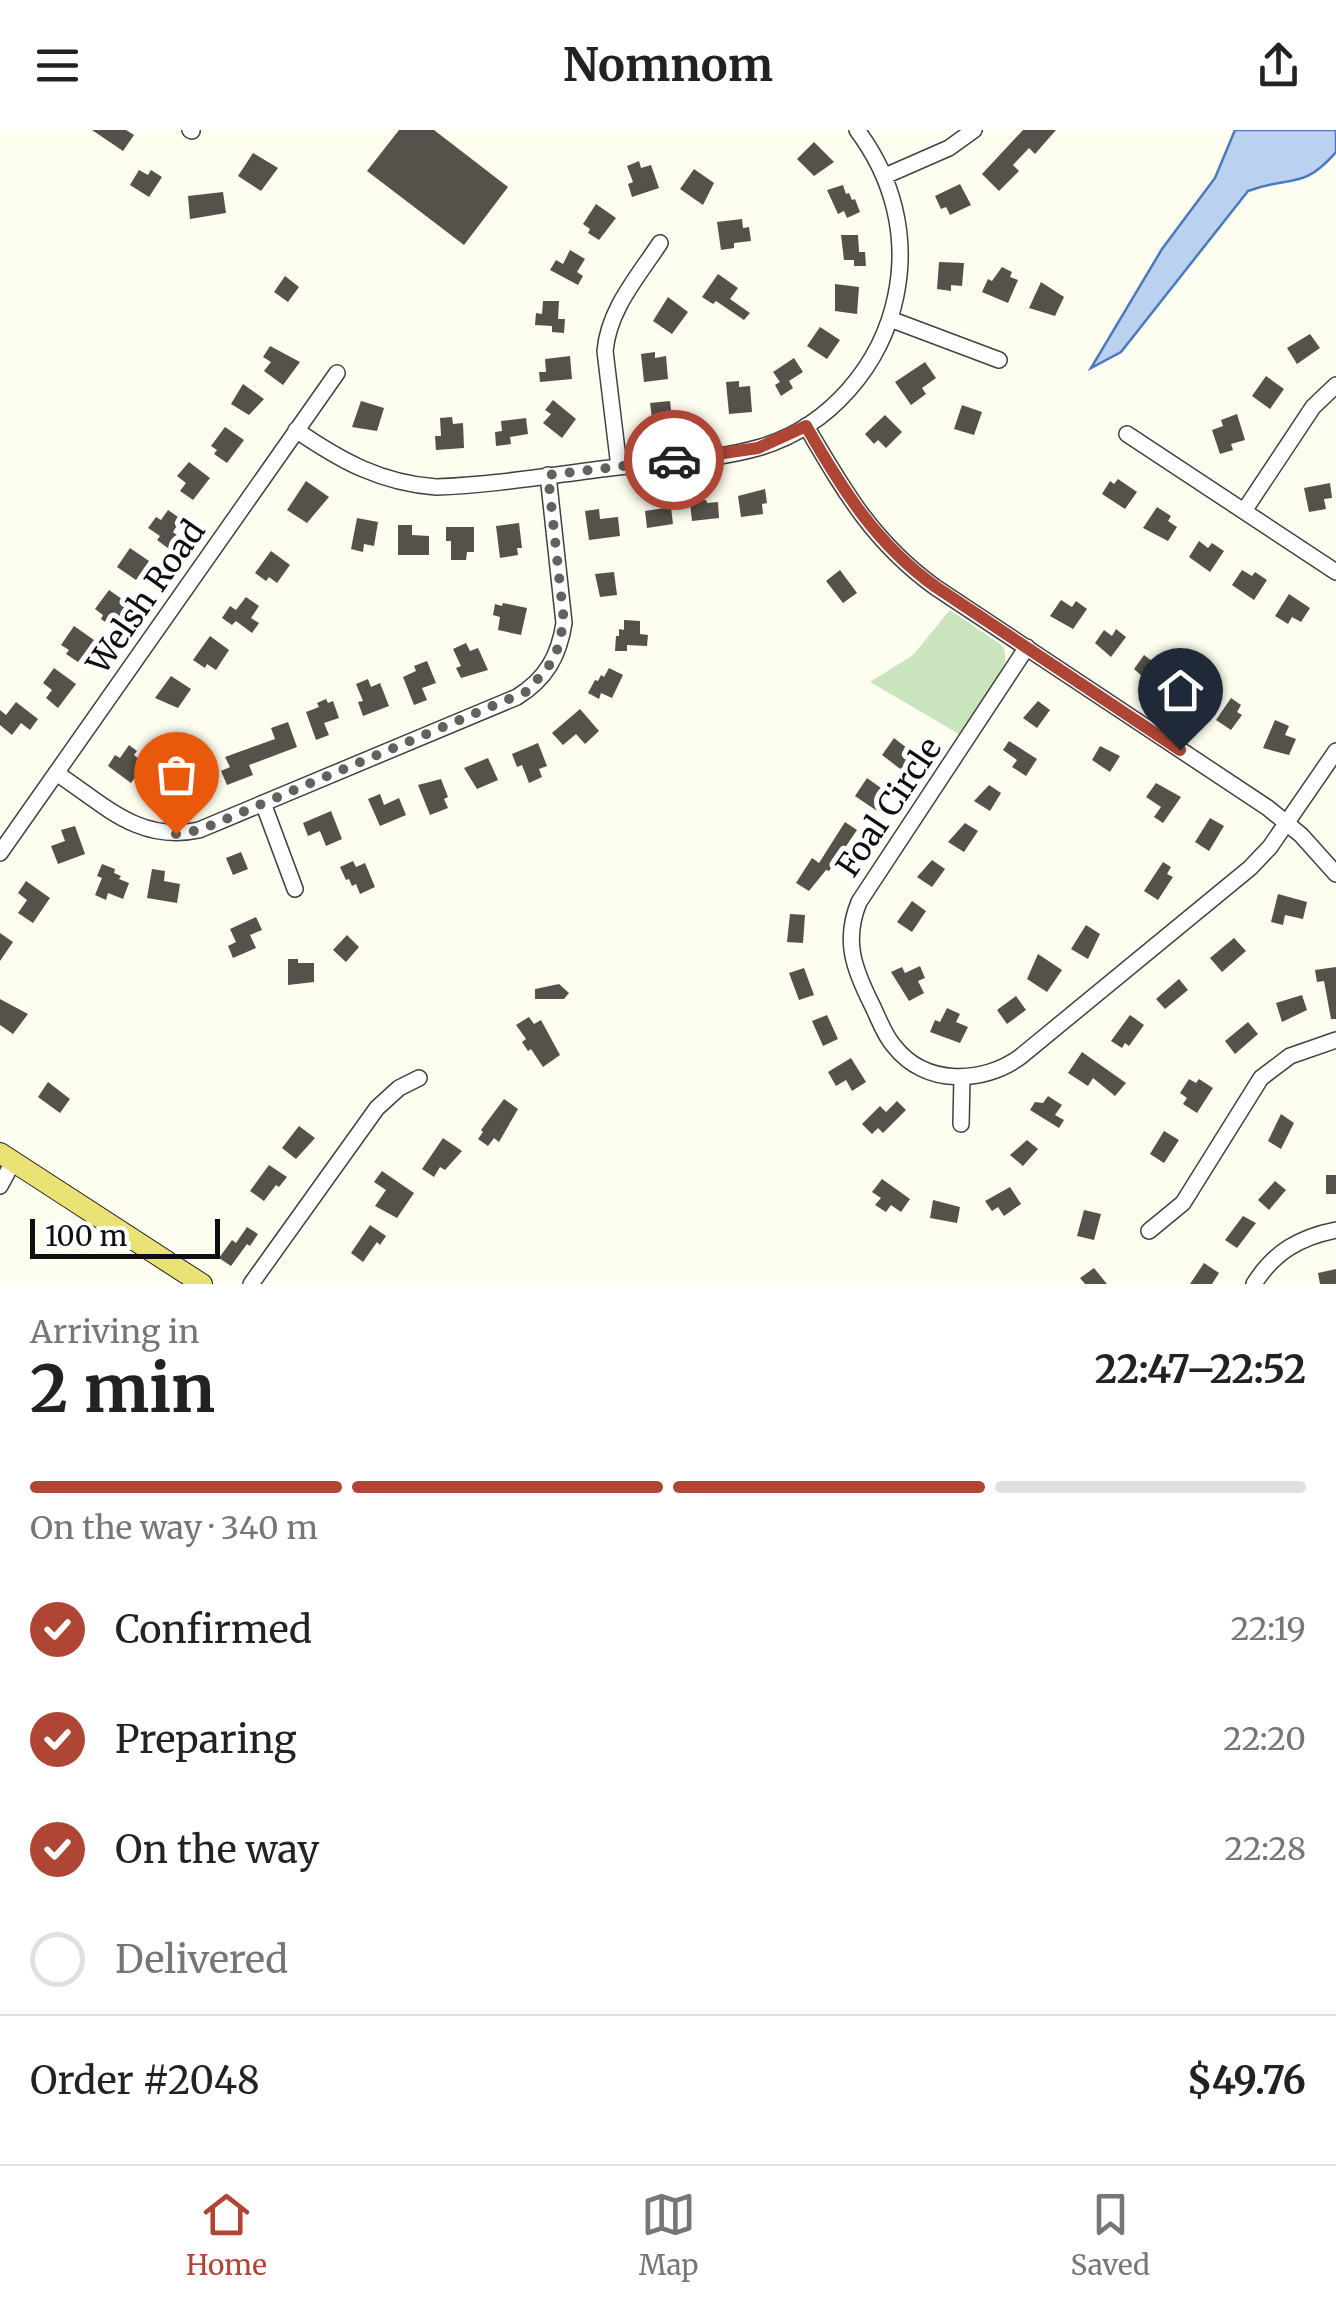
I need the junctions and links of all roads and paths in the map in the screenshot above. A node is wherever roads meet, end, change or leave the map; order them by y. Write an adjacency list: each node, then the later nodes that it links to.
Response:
1 (858, 130): 3 (street)
2 (974, 130): 3 (street)
3 (885, 176): 5 (street)
4 (660, 244): 12 (street)
5 (890, 320): 6 (street); 9 (street)
6 (999, 360)
7 (337, 373): 10 (street, Welsh Road)
8 (1336, 385): 14 (street)
9 (806, 426): 12 (street); 16 (street)
10 (296, 430): 13 (street); 18 (street, Welsh Road)
11 (1127, 434): 14 (street)
12 (619, 466): 13 (street)
13 (548, 475): 19 (street)
14 (1244, 510): 15 (street)
15 (1336, 572)
16 (1027, 647): 20 (street); 25 (street, Foal Circle)
17 (1336, 751): 20 (street)
18 (56, 773): 19 (street); 21 (street, Welsh Road)
19 (263, 804): 23 (street)
20 (1288, 823): 22 (street); 25 (street)
21 (0, 853)
22 (1336, 874)
23 (295, 890)
24 (1336, 1040): 31 (street)
25 (962, 1077): 27 (street)
26 (418, 1078): 33 (street)
27 (961, 1124)
28 (7, 1157): 29 (street); 32 (main road)
29 (0, 1186)
30 (1336, 1230): 34 (street)
31 (1149, 1231)
32 (202, 1284)
33 (251, 1284)
34 (1254, 1284)

